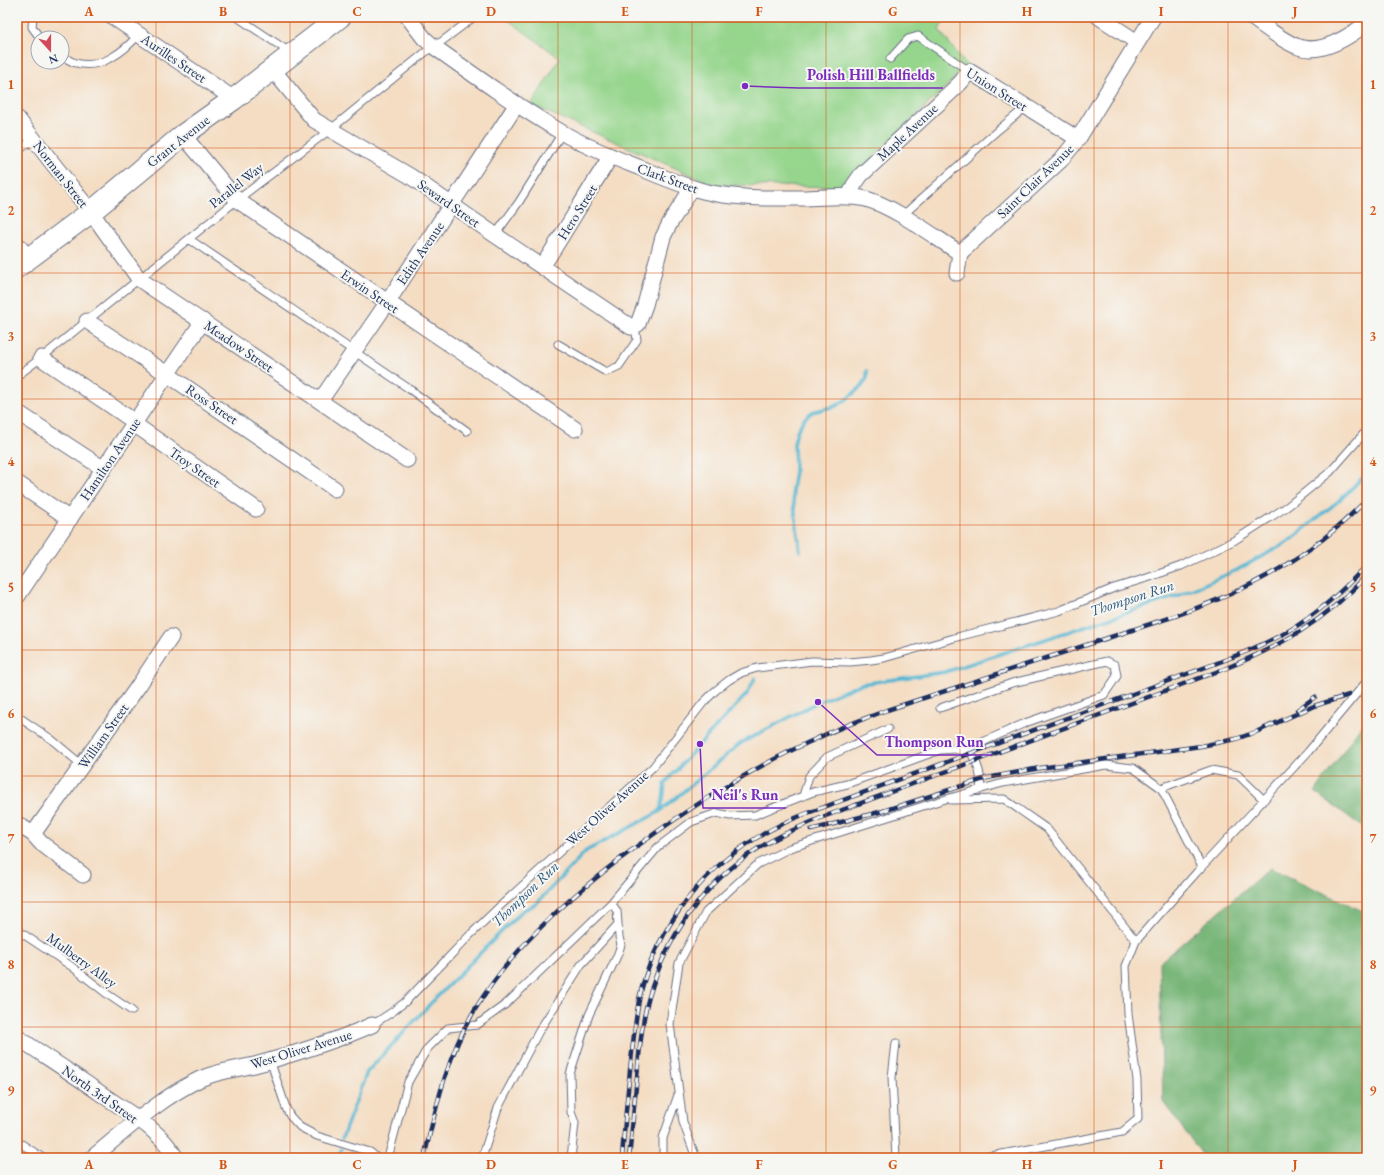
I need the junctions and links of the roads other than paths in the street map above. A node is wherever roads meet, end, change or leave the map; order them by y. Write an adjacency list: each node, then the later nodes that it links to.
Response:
1 (33, 17): 11 (lane)
2 (113, 17): 12 (street, Aurilles Street)
3 (237, 17): 15 (lane)
4 (340, 17): 15 (street, Grant Avenue)
5 (408, 17): 14 (street, Clark Street)
6 (474, 17): 14 (lane, Parallel Way)
7 (1099, 17): 13 (street)
8 (1154, 17): 13 (street, Saint Clair Avenue)
9 (1251, 17): 10 (street)
10 (1367, 23)
11 (34, 30)
12 (139, 34): 17 (lane); 20 (street, Aurilles Street)
13 (1137, 42): 28 (street, Saint Clair Avenue)
14 (433, 46): 21 (street, Clark Street); 24 (lane, Parallel Way)
15 (293, 54): 18 (street, Grant Avenue)
16 (890, 59): 19 (lane, Union Street)
17 (70, 60)
18 (273, 70): 20 (street, Grant Avenue); 24 (street, Seward Street)
19 (969, 71): 22 (street, Union Street); 32 (street, Maple Avenue)
20 (234, 99): 26 (street, Grant Avenue)
21 (517, 104): 25 (street, Clark Street); 34 (street, Edith Avenue)
22 (1026, 107): 28 (street, Union Street); 36 (lane)
23 (17, 118): 27 (street, Norman Street)
24 (331, 130): 33 (lane, Parallel Way); 34 (street, Seward Street)
25 (562, 133): 30 (street, Clark Street); 37 (lane)
26 (183, 135): 33 (street, Erwin Street); 35 (street, Grant Avenue)
27 (33, 139): 29 (lane); 35 (street, Norman Street)
28 (1078, 139): 39 (street, Saint Clair Avenue)
29 (17, 152)
30 (612, 156): 31 (street, Clark Street); 41 (street, Hero Street)
31 (692, 188): 32 (street, Clark Street); 47 (street)
32 (849, 196): 36 (street, Clark Street)
33 (237, 200): 38 (lane, Parallel Way); 44 (street, Erwin Street)
34 (451, 205): 37 (street, Seward Street); 44 (street, Edith Avenue)
35 (91, 212): 40 (street, Grant Avenue); 43 (street, Meadow Street)
36 (902, 216): 39 (street, Clark Street)
37 (495, 235): 41 (street, Seward Street)
38 (189, 238): 43 (lane, Parallel Way); 49 (lane)
39 (960, 253): 42 (street)
40 (21, 256)
41 (542, 267): 47 (street, Seward Street)
42 (957, 273)
43 (139, 279): 45 (lane, Parallel Way); 46 (street, Meadow Street)
44 (387, 303): 49 (street, Edith Avenue); 56 (street, Erwin Street)
45 (87, 321): 50 (lane, Parallel Way); 51 (street, Ross Street)
46 (203, 321): 51 (street, Hamilton Avenue); 53 (street, Meadow Street)
47 (635, 326): 48 (lane)
48 (558, 344)
49 (354, 352): 53 (street, Edith Avenue); 58 (lane)
50 (41, 358): 52 (lane, Parallel Way); 55 (street, Troy Street)
51 (167, 374): 55 (street, Hamilton Avenue); 62 (street, Ross Street)
52 (17, 376)
53 (320, 401): 59 (street, Meadow Street)
54 (17, 412): 60 (street)
55 (135, 423): 60 (street, Hamilton Avenue); 63 (street, Troy Street)
56 (574, 429)
57 (1367, 430): 87 (lane, West Oliver Avenue)
58 (467, 431)
59 (407, 460)
60 (104, 469): 64 (street, Hamilton Avenue)
61 (17, 483): 64 (street)
62 (335, 489)
63 (256, 509)
64 (70, 519): 65 (street, Hamilton Avenue)
65 (17, 597)
66 (171, 637): 72 (street, William Street)
67 (1367, 681): 76 (lane)
68 (940, 708): 71 (lane)
69 (17, 716): 72 (lane)
70 (888, 729): 75 (lane)
71 (963, 751): 74 (lane); 75 (lane)
72 (82, 765): 79 (street, William Street)
73 (1161, 788): 74 (lane); 76 (lane); 80 (lane)
74 (980, 790): 77 (lane)
75 (803, 796): 82 (lane)
76 (1264, 800): 80 (lane)
77 (939, 801): 85 (lane); 91 (lane)
78 (17, 824): 79 (street)
79 (33, 834): 81 (street)
80 (1202, 867): 85 (lane)
81 (82, 875)
82 (611, 903): 83 (lane); 98 (lane)
83 (618, 924): 99 (lane); 100 (lane)
84 (17, 930): 86 (lane, Mulberry Alley)
85 (1136, 941): 104 (lane)
86 (132, 1011)
87 (372, 1025): 90 (street, West Oliver Avenue)
88 (17, 1037): 92 (street, North 3rd Street)
89 (896, 1043): 103 (lane)
90 (270, 1060): 92 (street, West Oliver Avenue); 97 (lane)
91 (679, 1093): 101 (lane); 102 (lane)
92 (138, 1120): 95 (street, West Oliver Avenue); 96 (street, North 3rd Street)
93 (17, 1141): 94 (lane)
94 (43, 1158)
95 (92, 1158)
96 (176, 1158)
97 (377, 1158)
98 (388, 1158)
99 (482, 1158)
100 (571, 1158)
101 (663, 1158)
102 (696, 1158)
103 (896, 1158)
104 (980, 1158)

